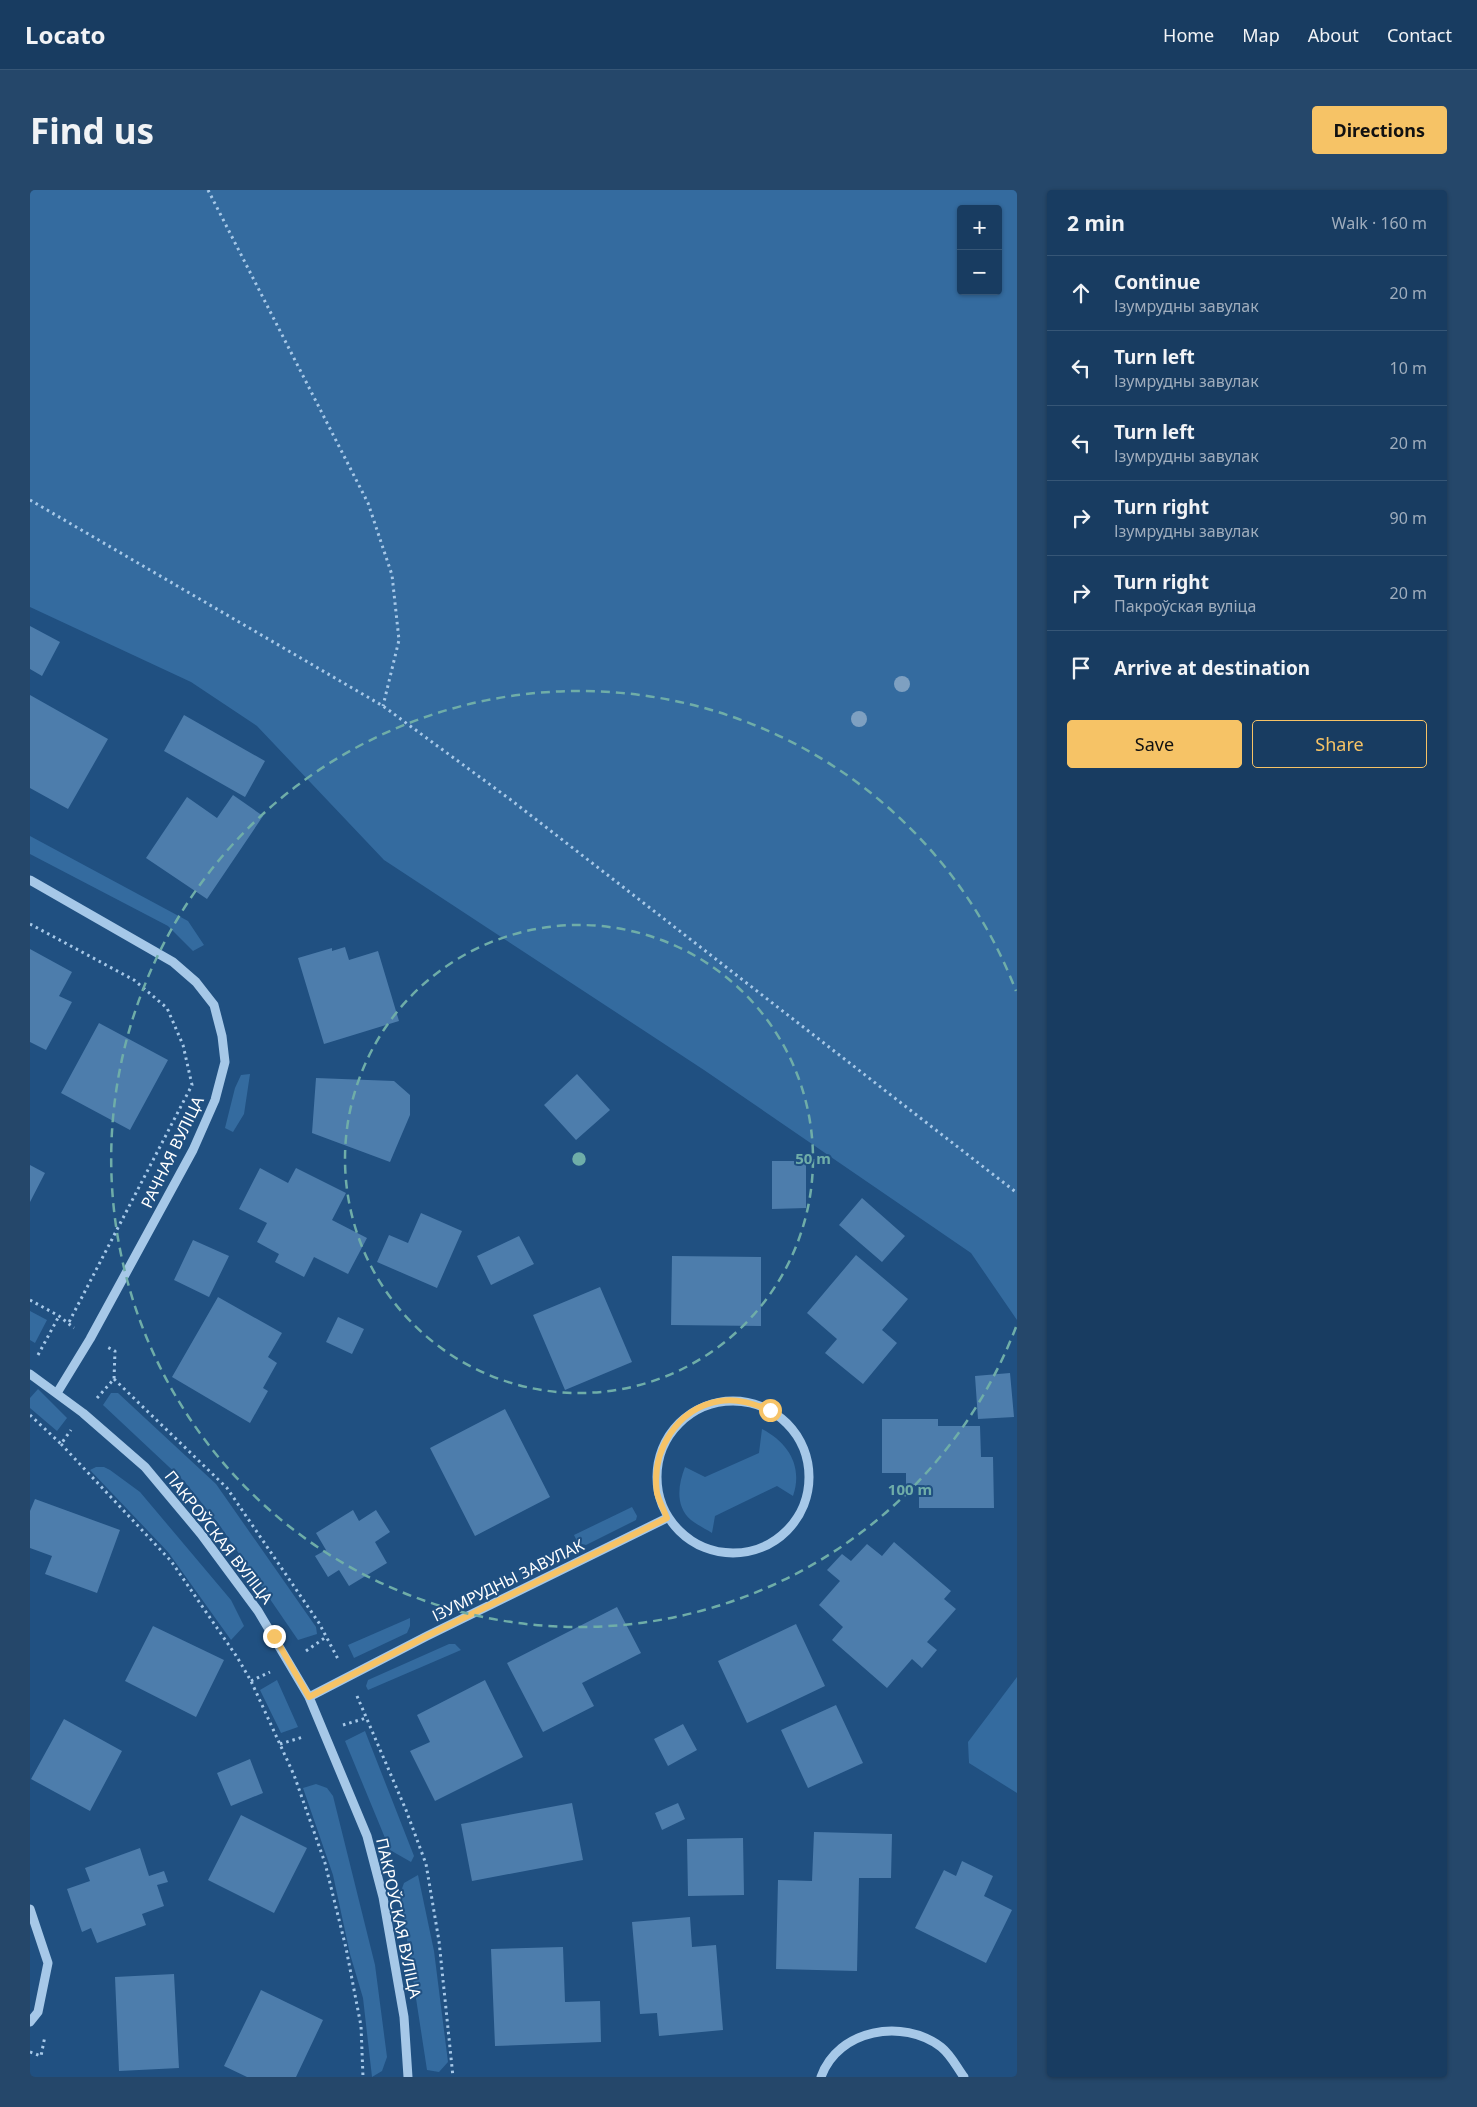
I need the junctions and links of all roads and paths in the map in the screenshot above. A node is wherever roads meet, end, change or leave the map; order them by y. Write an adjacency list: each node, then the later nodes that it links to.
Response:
1 (208, 190): 3 (path)
2 (30, 500): 3 (path)
3 (383, 706): 6 (path)
4 (30, 880): 12 (street, РАЧНАЯ ВУЛІЦА)
5 (30, 924): 8 (path)
6 (1017, 1193)
7 (59, 1316): 9 (path)
8 (68, 1324)
9 (34, 1361)
10 (30, 1374): 12 (street, ПАКРОЎСКАЯ ВУЛІЦА)
11 (114, 1379): 15 (path)
12 (57, 1393): 16 (street, ПАКРОЎСКАЯ ВУЛІЦА)
13 (61, 1444): 19 (path)
14 (667, 1518): 14 (street); 15 (street, ІЗУМРУДНЫ ЗАВУЛАК)
15 (349, 1677): 16 (street, ІЗУМРУДНЫ ЗАВУЛАК); 21 (path)
16 (309, 1697): 20 (street, ПАКРОЎСКАЯ ВУЛІЦА)
17 (30, 1909): 18 (street)
18 (30, 2022)
19 (363, 2077)
20 (408, 2077)
21 (453, 2077)
22 (821, 2077): 23 (street)
23 (964, 2077)

